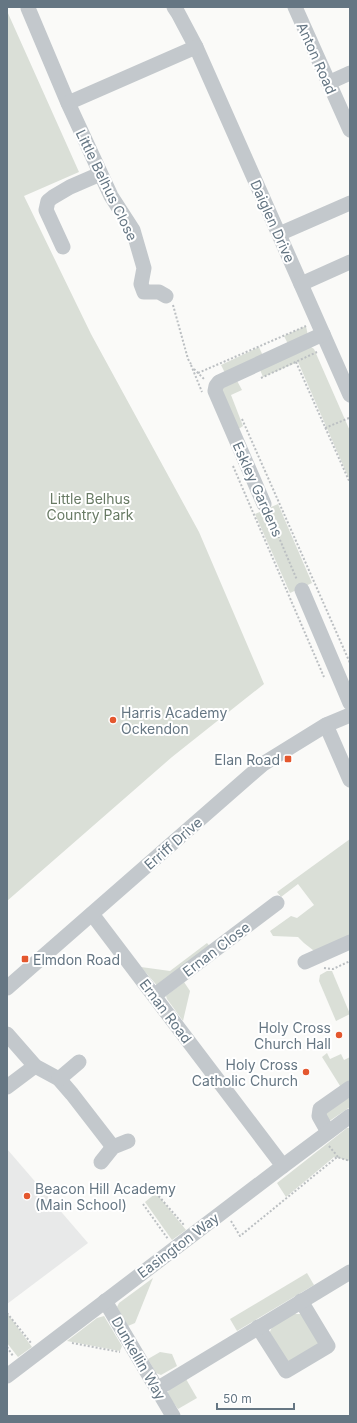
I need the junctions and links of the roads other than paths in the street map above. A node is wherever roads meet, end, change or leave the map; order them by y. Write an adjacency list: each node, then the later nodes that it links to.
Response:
1 (174, 7): 4 (street, Daiglen Drive)
2 (295, 7): 6 (street, Anton Road)
3 (28, 8): 7 (street, Little Belhus Close)
4 (196, 47): 7 (street); 11 (street, Daiglen Drive)
5 (350, 73): 6 (street)
6 (328, 83): 8 (street, Anton Road)
7 (68, 103): 9 (street, Little Belhus Close)
8 (350, 130)
9 (100, 174): 12 (street); 15 (street, Little Belhus Close)
10 (350, 202): 11 (street)
11 (279, 234): 14 (street, Daiglen Drive)
12 (63, 247)
13 (350, 262): 14 (street)
14 (301, 284): 16 (street, Daiglen Drive)
15 (166, 296)
16 (323, 334): 17 (street, Daiglen Drive); 18 (street, Eskley Gardens)
17 (350, 395)
18 (264, 504)
19 (302, 590): 20 (street)
20 (350, 703)
21 (350, 715): 22 (street, Erriff Drive)
22 (326, 726): 23 (street); 25 (street, Erriff Drive)
23 (350, 780)
24 (277, 903): 29 (street, Ernan Close)
25 (92, 914): 28 (street, Erriff Drive); 29 (street, Ernan Road)
26 (350, 942): 27 (street)
27 (305, 962)
28 (7, 988)
29 (154, 995): 41 (street, Ernan Road)
30 (7, 1034): 32 (street)
31 (79, 1062): 33 (street)
32 (35, 1066): 33 (street); 34 (street)
33 (59, 1079): 39 (street)
34 (7, 1087)
35 (350, 1088): 37 (street)
36 (350, 1116): 37 (street, Easington Way)
37 (327, 1137): 41 (street, Easington Way)
38 (128, 1141): 39 (street)
39 (113, 1147): 40 (street)
40 (101, 1162)
41 (283, 1166): 43 (street, Easington Way)
42 (350, 1272): 44 (street)
43 (105, 1301): 46 (street, Easington Way); 47 (street, Dunkellin Way)
44 (301, 1301): 45 (street); 45 (street)
45 (258, 1327): 47 (street)
46 (7, 1376)
47 (157, 1388): 48 (street, Dunkellin Way)
48 (172, 1416)

